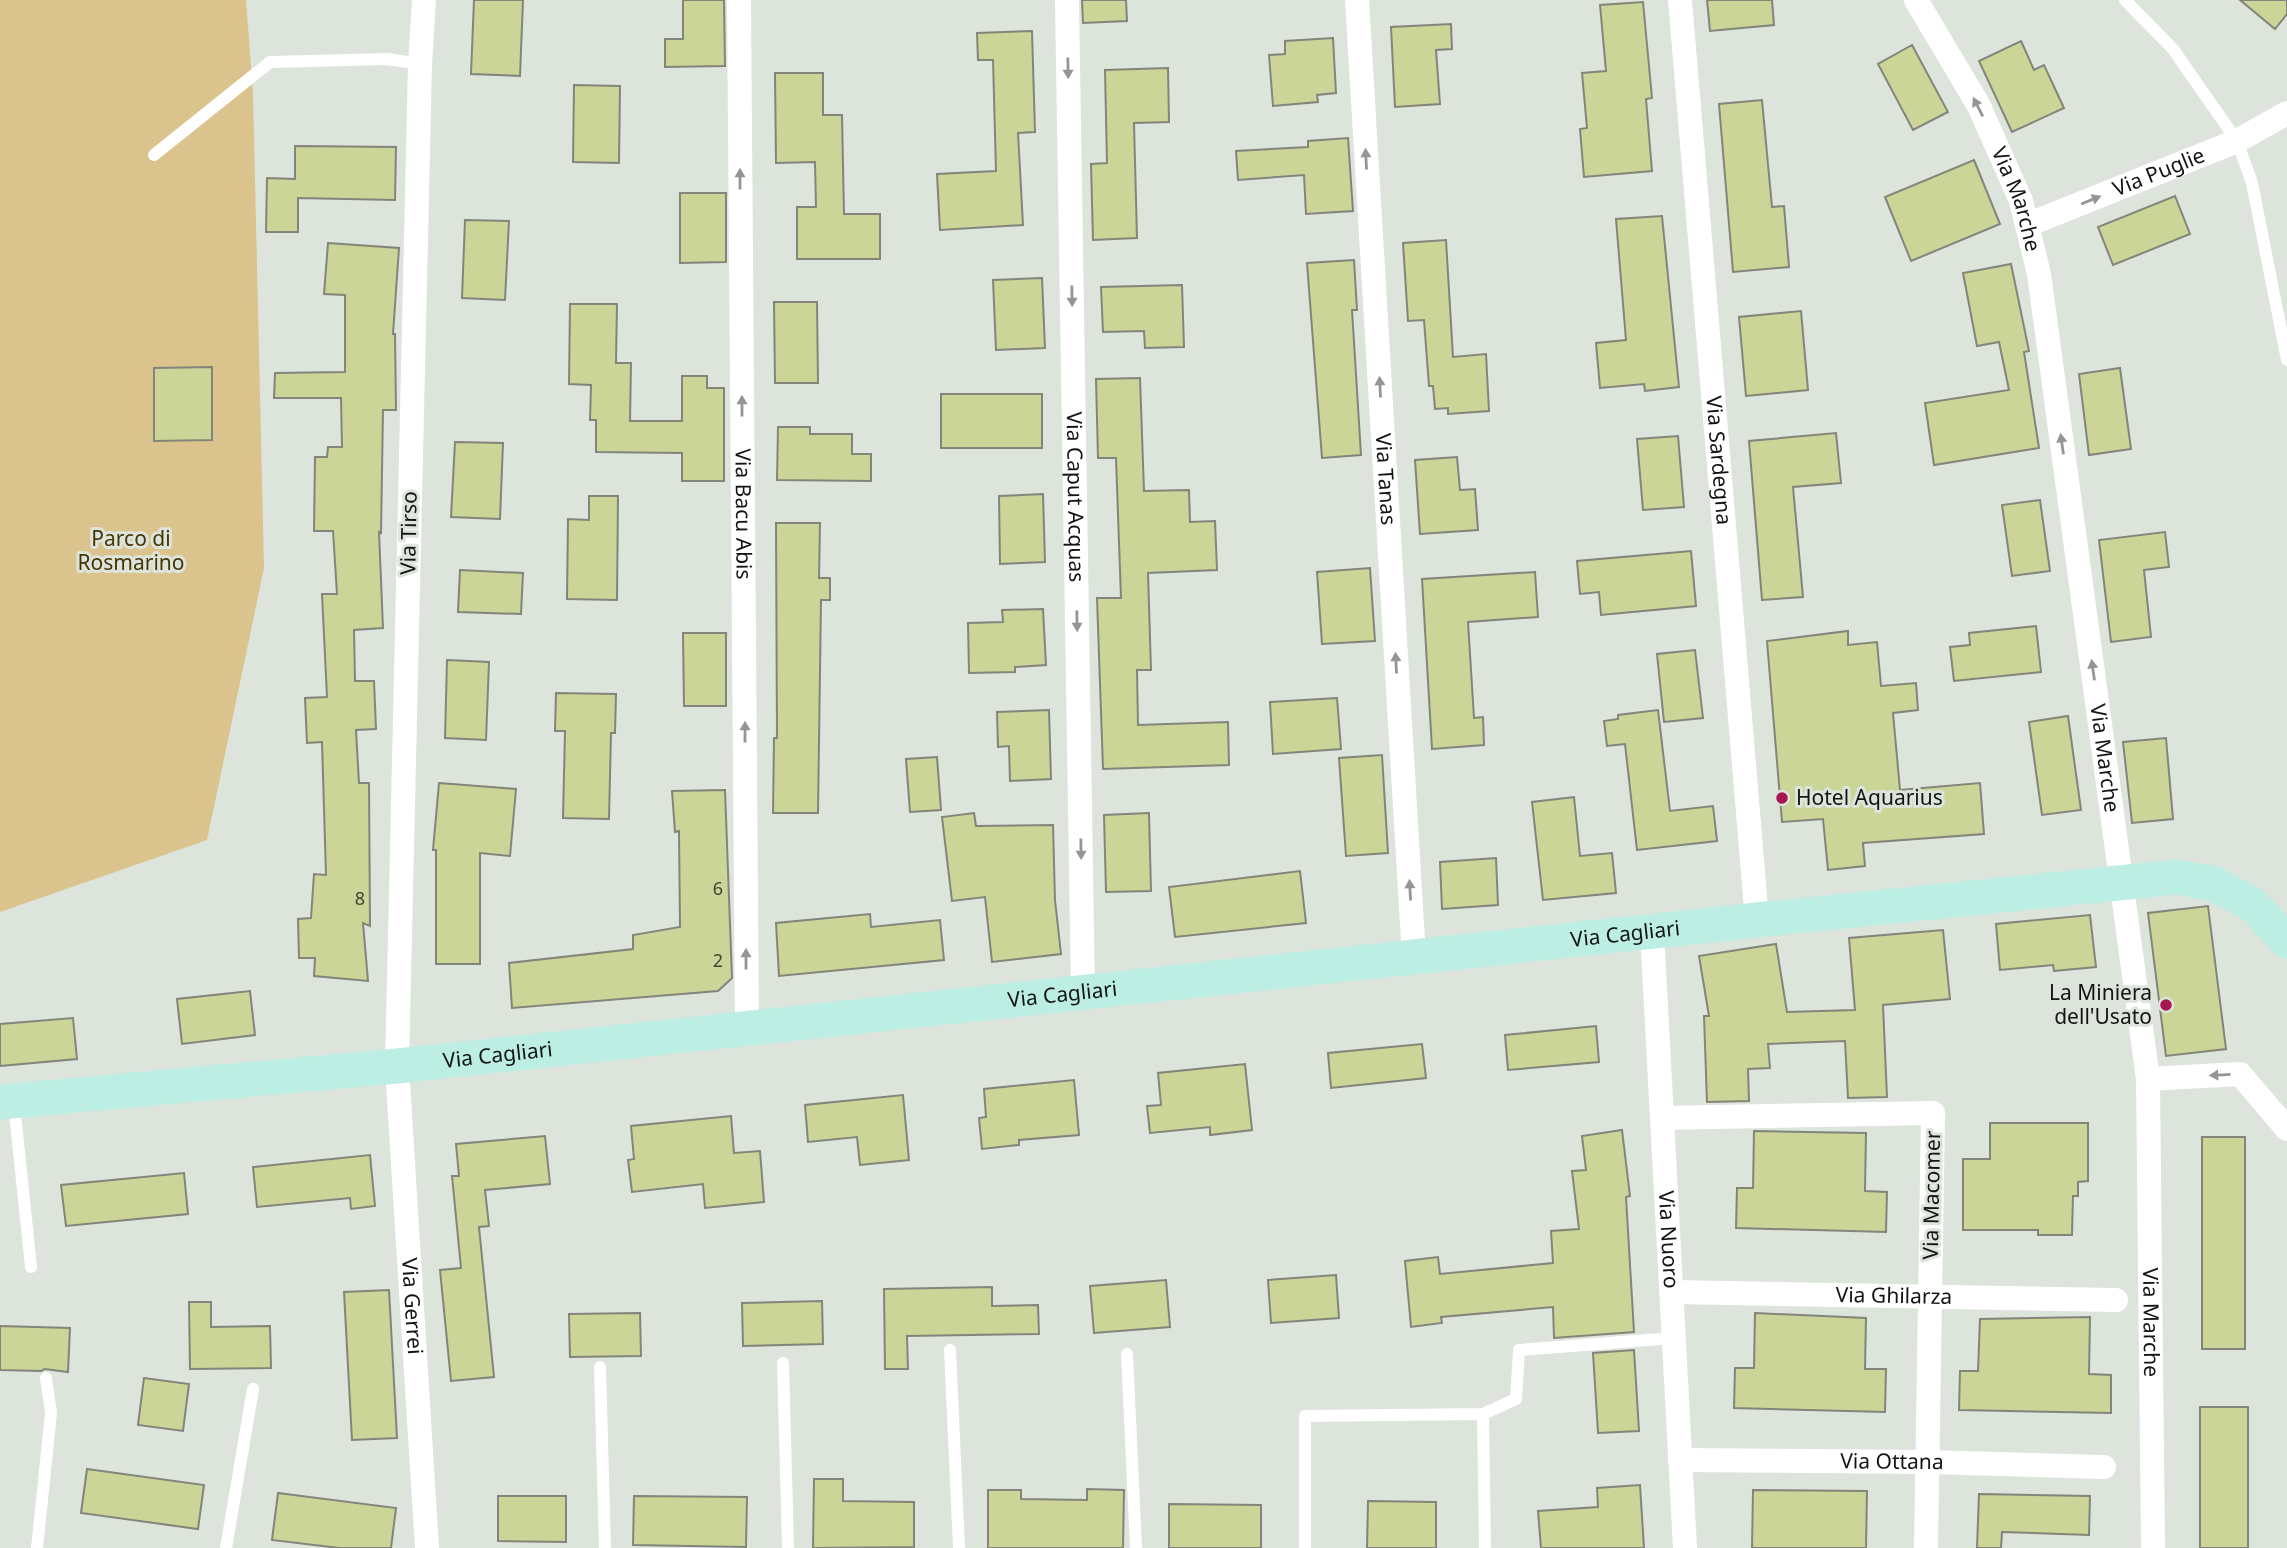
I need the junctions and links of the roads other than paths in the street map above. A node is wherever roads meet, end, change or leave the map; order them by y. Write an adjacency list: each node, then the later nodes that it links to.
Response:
1 (425, 0): 8 (street, Via Tirso)
2 (739, 0): 20 (street, Via Bacu Abis, one-way to 2)
3 (1067, 0): 19 (street, Via Caput Acquas, one-way to 19)
4 (1356, 0): 18 (street, Via Tanas, one-way to 4)
5 (1680, 0): 15 (street, Via Sardegna)
6 (1916, 0): 12 (street, Via Marche, one-way to 6)
7 (2124, 0): 10 (lane)
8 (420, 64): 11 (lane); 21 (street, Via Tirso)
9 (2287, 113): 10 (street, Via Puglie)
10 (2237, 141): 12 (street, Via Puglie, one-way to 10); 13 (lane)
11 (154, 155)
12 (2027, 225): 14 (street, Via Marche, one-way to 12)
13 (2287, 360)
14 (2122, 883): 15 (street, Via Cagliari); 17 (street, Via Cagliari); 22 (street, Via Marche)
15 (1757, 920): 16 (street, Via Cagliari)
16 (1652, 932): 18 (street, Via Cagliari); 24 (street, Via Nuoro)
17 (2287, 941)
18 (1414, 958): 19 (street, Via Cagliari)
19 (1083, 994): 20 (street, Via Cagliari)
20 (747, 1028): 21 (street, Via Cagliari)
21 (397, 1066): 23 (street, Via Cagliari); 43 (street, Via Gerrei)
22 (2148, 1079): 25 (street, one-way to 22); 52 (street, Via Marche)
23 (7, 1102): 26 (lane)
24 (1662, 1118): 27 (street, Via Nuoro); 28 (street, Via Macomer)
25 (2287, 1129)
26 (31, 1267)
27 (1672, 1292): 28 (street, Via Ghilarza); 30 (street, Via Nuoro)
28 (1930, 1296): 29 (street, Via Ghilarza); 39 (street, Via Macomer)
29 (2116, 1300)
30 (1674, 1338): 37 (lane); 38 (street, Via Nuoro)
31 (950, 1350): 46 (lane)
32 (1127, 1354): 47 (lane)
33 (783, 1363): 45 (lane)
34 (600, 1367): 44 (lane)
35 (46, 1378): 41 (lane)
36 (253, 1389): 42 (lane)
37 (1483, 1414): 48 (lane); 49 (lane)
38 (1680, 1460): 39 (street, Via Ottana); 50 (street, Via Nuoro)
39 (1927, 1462): 40 (street, Via Ottana); 51 (street, Via Macomer)
40 (2104, 1467)
41 (37, 1548)
42 (226, 1548)
43 (427, 1548)
44 (605, 1548)
45 (788, 1548)
46 (959, 1548)
47 (1136, 1548)
48 (1305, 1548)
49 (1485, 1548)
50 (1685, 1548)
51 (1926, 1548)
52 (2153, 1548)

